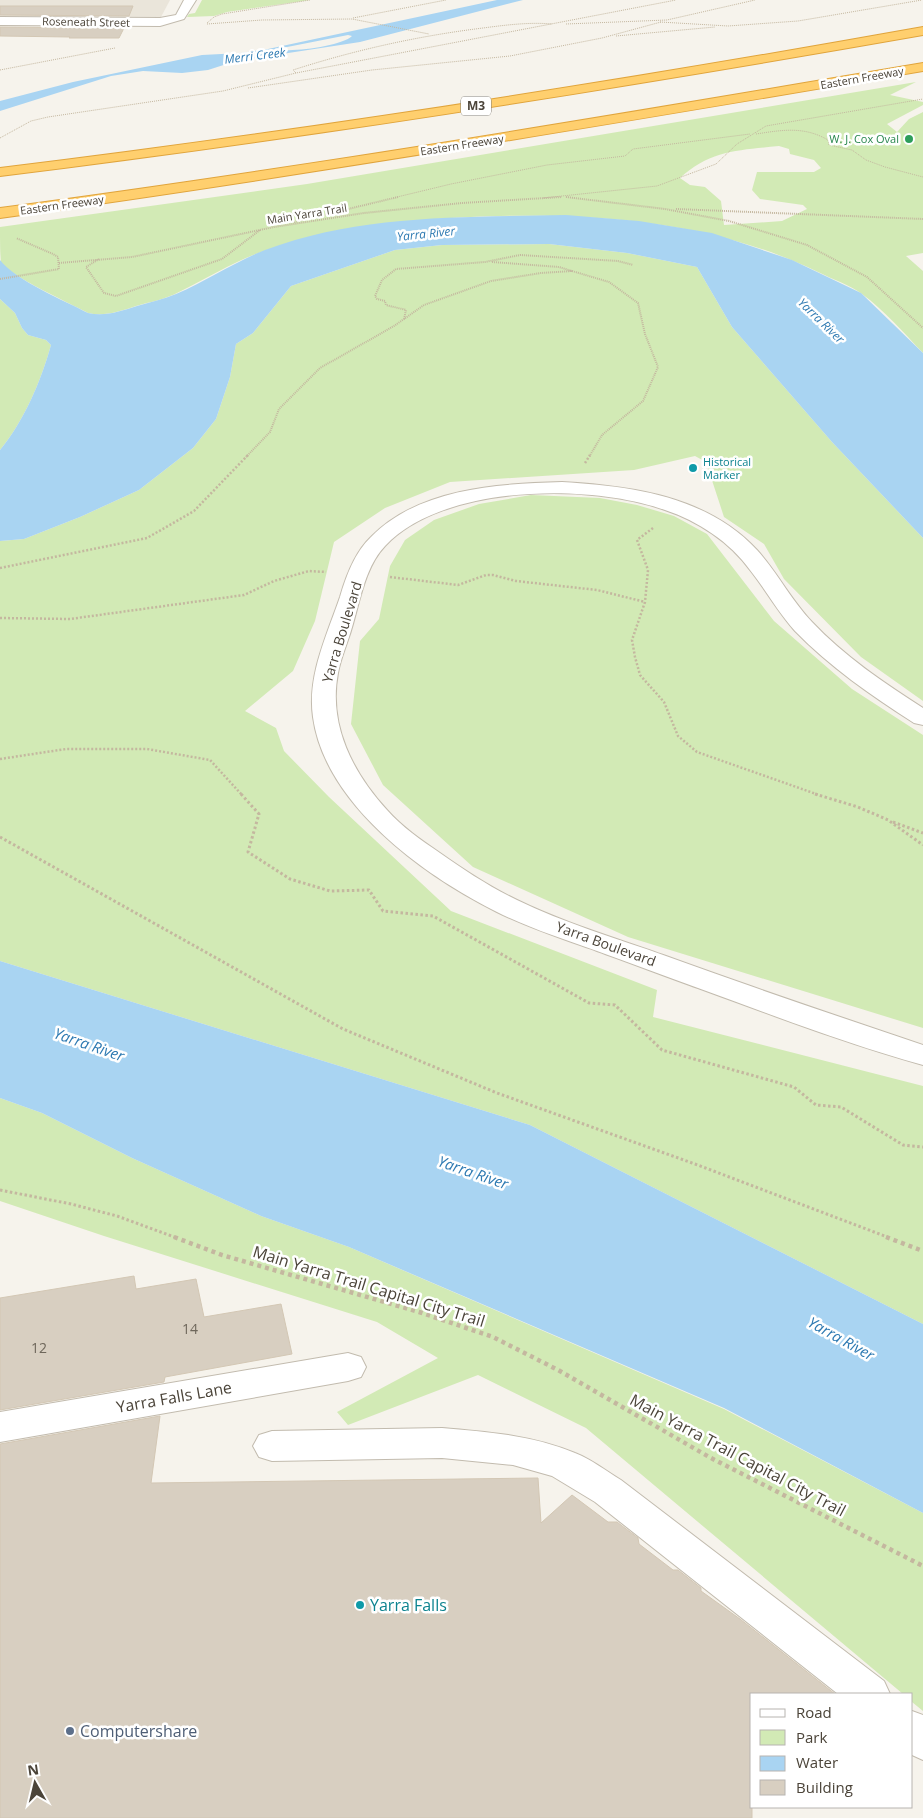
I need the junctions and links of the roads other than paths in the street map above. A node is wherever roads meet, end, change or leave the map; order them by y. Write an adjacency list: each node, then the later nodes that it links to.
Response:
1 (190, 0): 4 (street, Roseneath Street)
2 (99, 11): 4 (street)
3 (0, 21): 4 (street, Roseneath Street)
4 (92, 22)
5 (923, 31): 7 (highway, M3)
6 (923, 67): 8 (highway, Eastern Freeway)
7 (0, 172)
8 (0, 214)
9 (923, 718): 10 (street, Yarra Boulevard)
10 (923, 1055)
11 (348, 1367): 12 (street, Yarra Falls Lane)
12 (0, 1427)
13 (272, 1446): 14 (street)
14 (868, 1693)
15 (913, 1731): 16 (street)
16 (923, 1740)

